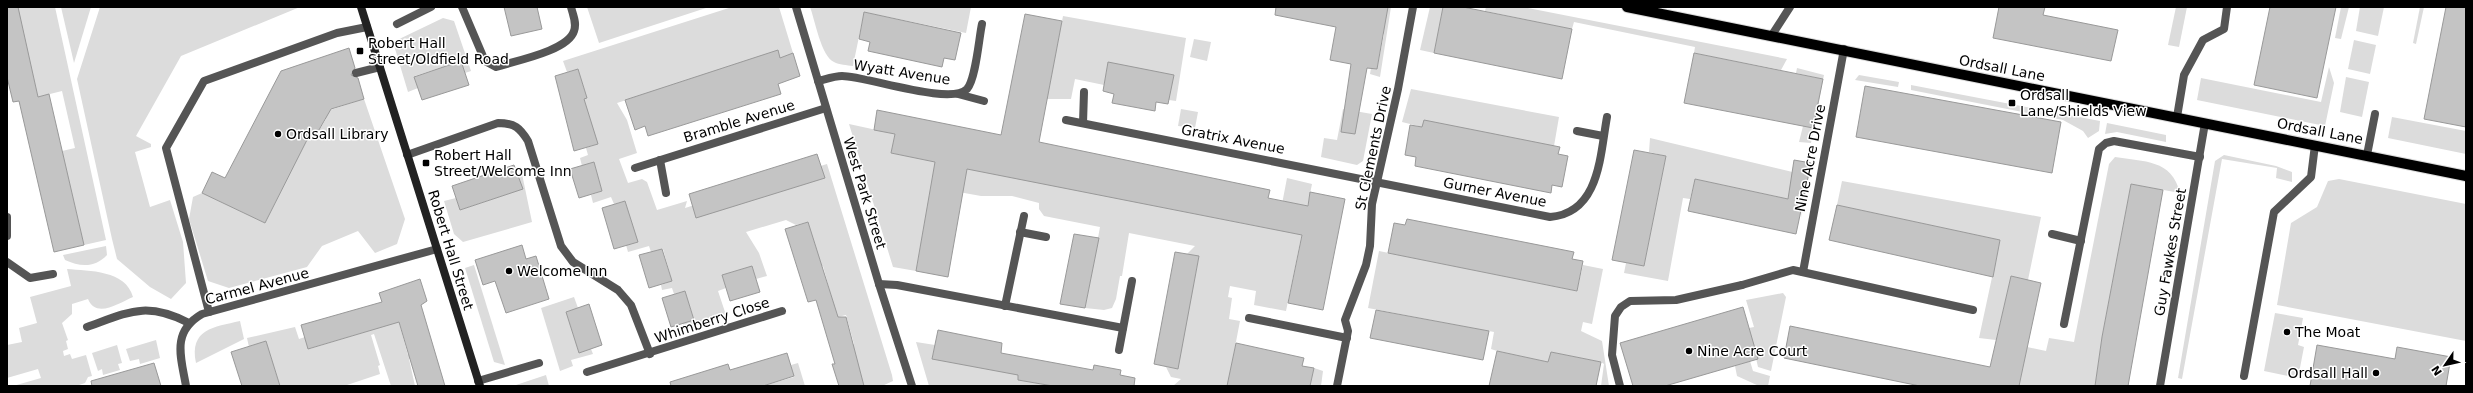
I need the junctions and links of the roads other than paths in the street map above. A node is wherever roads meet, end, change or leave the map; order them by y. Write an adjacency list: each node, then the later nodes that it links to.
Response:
1 (361, 7): 12 (street, Robert Hall Street)
2 (431, 7): 10 (street)
3 (462, 7): 4 (street)
4 (571, 7)
5 (796, 7): 17 (street, West Park Street)
6 (1413, 7): 37 (street, St Clements Drive)
7 (1627, 7): 13 (main road, Ordsall Lane)
8 (1790, 7): 13 (street)
9 (2227, 7): 24 (street)
10 (397, 24)
11 (982, 24): 19 (street, Wyatt Avenue)
12 (368, 27): 15 (street, Robert Hall Street); 55 (street)
13 (1772, 35): 14 (main road, Ordsall Lane)
14 (1844, 49): 24 (main road, Ordsall Lane); 48 (street, Nine Acre Drive)
15 (380, 67): 16 (street); 31 (street, Robert Hall Street)
16 (356, 73)
17 (818, 81): 19 (street, Wyatt Avenue); 21 (street, West Park Street)
18 (1084, 92): 26 (street)
19 (958, 94): 20 (street, Wyatt Avenue)
20 (984, 101)
21 (826, 108): 34 (street, Bramble Avenue); 51 (street, West Park Street)
22 (2375, 114): 32 (street)
23 (1607, 117): 29 (street, Gurner Avenue)
24 (2177, 117): 27 (main road, Ordsall Lane)
25 (1066, 120): 26 (street, Gratrix Avenue)
26 (1083, 123): 37 (street, Gratrix Avenue)
27 (2205, 123): 30 (main road, Ordsall Lane); 33 (street, Guy Fawkes Street)
28 (1577, 130): 29 (street)
29 (1603, 136): 37 (street, Gurner Avenue)
30 (2315, 145): 32 (main road, Ordsall Lane); 66 (street)
31 (408, 155): 46 (street, Robert Hall Street); 63 (street, Whimberry Close)
32 (2367, 155): 36 (main road, Ordsall Lane)
33 (2200, 157): 45 (street); 72 (street, Guy Fawkes Street)
34 (660, 160): 35 (street, Bramble Avenue); 38 (street)
35 (635, 168)
36 (2466, 176)
37 (1377, 182): 61 (street, St Clements Drive)
38 (666, 193)
39 (1024, 216): 41 (street)
40 (7, 217): 43 (street)
41 (1020, 232): 44 (street); 52 (street)
42 (2052, 234): 45 (street)
43 (7, 236)
44 (1046, 237)
45 (2081, 241): 58 (street)
46 (437, 249): 55 (street, Carmel Avenue); 67 (street, Robert Hall Street)
47 (7, 262): 49 (street)
48 (1803, 272): 53 (street); 71 (street)
49 (53, 274)
50 (1132, 281): 60 (street)
51 (879, 284): 52 (street); 69 (street, West Park Street)
52 (1004, 306): 60 (street)
53 (1973, 310)
54 (782, 311): 63 (street, Whimberry Close)
55 (209, 312): 57 (street, Carmel Avenue)
56 (1249, 318): 61 (street)
57 (189, 323): 59 (street); 68 (street)
58 (2064, 324)
59 (87, 326)
60 (1123, 328): 62 (street)
61 (1347, 338): 70 (street, St Clements Drive)
62 (1119, 350)
63 (650, 354): 65 (street, Whimberry Close)
64 (539, 363): 67 (street)
65 (587, 372)
66 (2244, 376)
67 (479, 383)
68 (186, 386)
69 (912, 386)
70 (1337, 386)
71 (1620, 386)
72 (2160, 386)

